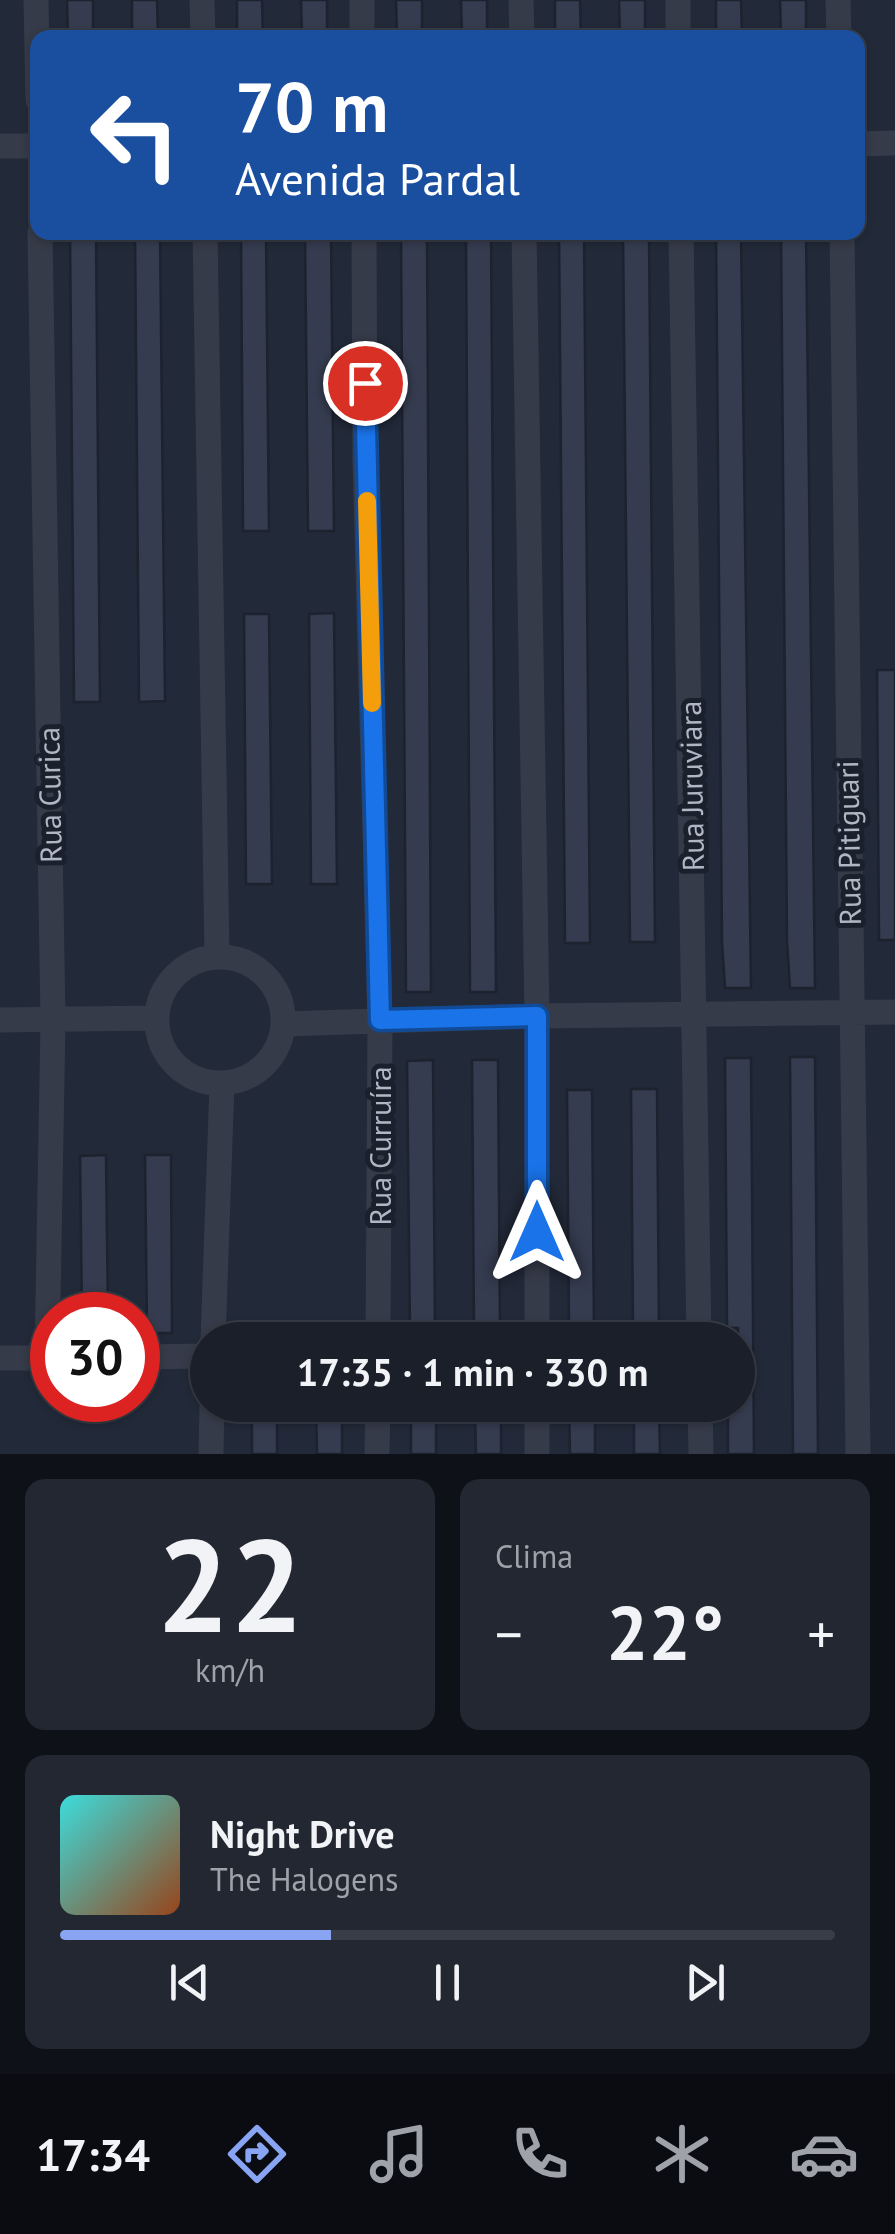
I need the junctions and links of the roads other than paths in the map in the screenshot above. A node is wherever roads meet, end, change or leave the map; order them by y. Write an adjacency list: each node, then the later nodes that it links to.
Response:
1 (36, 0): 7 (street)
2 (202, 0): 8 (street)
3 (362, 0): 9 (street)
4 (522, 0): 10 (street)
5 (678, 0): 11 (street)
6 (838, 0): 12 (street)
7 (37, 30)
8 (203, 30)
9 (362, 30)
10 (522, 30)
11 (678, 30)
12 (839, 30)
13 (895, 143): 14 (street)
14 (865, 144)
15 (0, 146): 16 (street)
16 (30, 146)
17 (40, 240): 31 (street, Rua Curica)
18 (206, 240): 23 (street)
19 (364, 240): 30 (street, Rua Curruíra)
20 (524, 240): 27 (street)
21 (681, 240): 26 (street, Rua Juruviara)
22 (842, 240): 24 (street, Rua Pitiguari)
23 (217, 956): 28 (street); 32 (street)
24 (850, 1012): 25 (street); 26 (street); 51 (street, Rua Pitiguari)
25 (895, 1012)
26 (695, 1014): 27 (street); 38 (street, Rua Juruviara)
27 (537, 1016): 30 (street); 37 (street)
28 (156, 1018): 31 (street); 33 (street)
29 (0, 1020): 31 (street)
30 (380, 1020): 32 (street); 36 (street, Rua Curruíra)
31 (53, 1021): 34 (street, Rua Curica)
32 (285, 1024): 33 (street)
33 (222, 1084): 35 (street)
34 (51, 1292)
35 (214, 1322)
36 (378, 1322)
37 (537, 1322)
38 (699, 1322)
39 (190, 1356): 40 (street)
40 (160, 1357)
41 (0, 1358): 42 (street)
42 (30, 1358)
43 (212, 1422): 47 (street)
44 (378, 1422): 48 (street)
45 (537, 1422): 49 (street)
46 (700, 1422): 50 (street)
47 (211, 1454)
48 (378, 1454)
49 (537, 1454)
50 (701, 1454)
51 (858, 1454)

